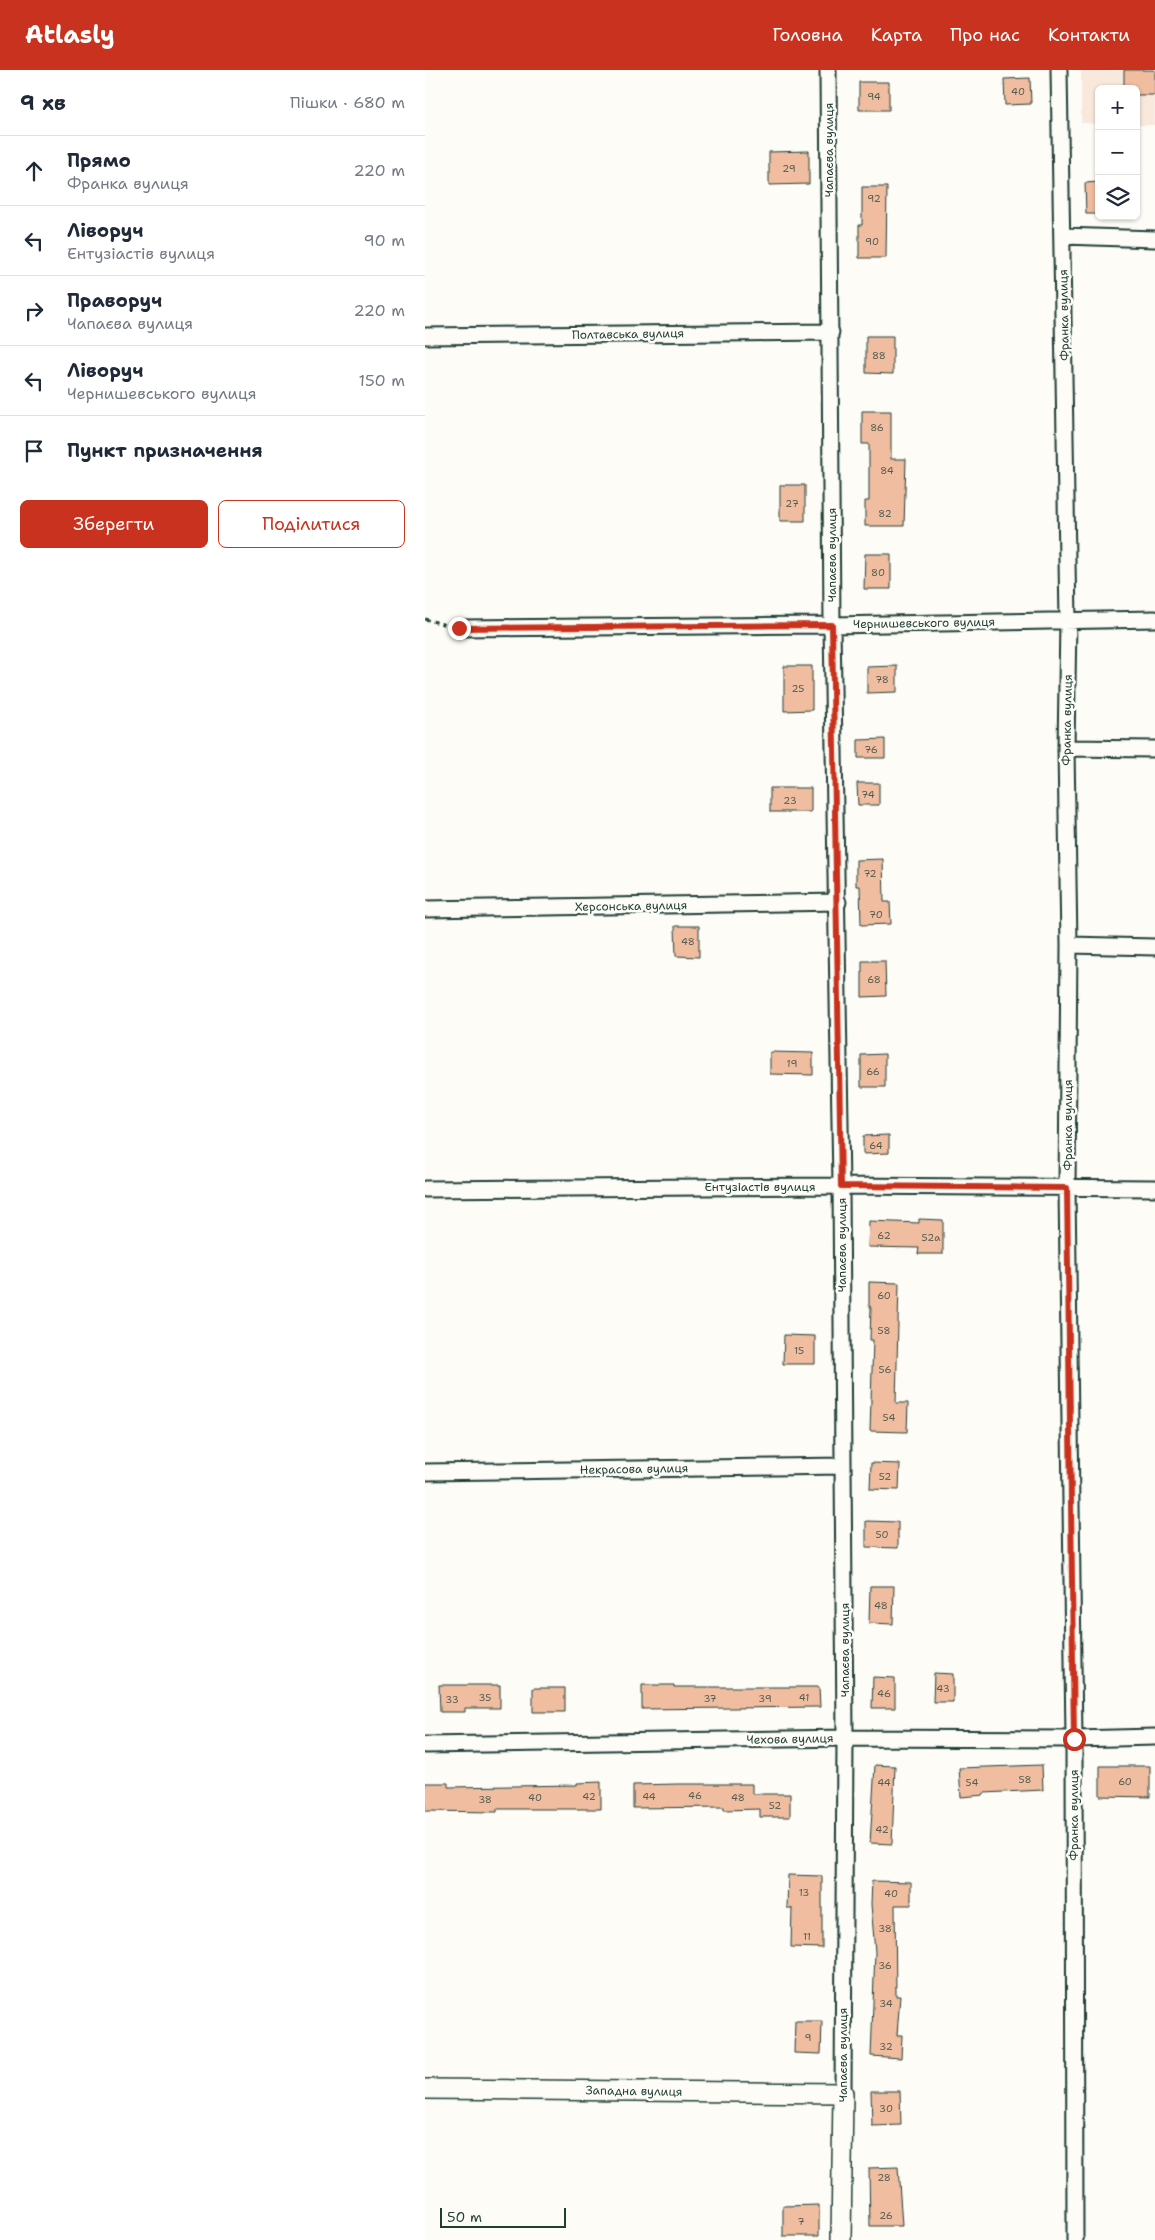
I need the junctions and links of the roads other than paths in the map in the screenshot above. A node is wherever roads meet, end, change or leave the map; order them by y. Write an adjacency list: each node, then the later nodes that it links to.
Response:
1 (829, 70): 5 (street, Чапаєва вулиця)
2 (1059, 70): 3 (street, Франка вулиця)
3 (1063, 236): 4 (street); 8 (street, Франка вулиця)
4 (1155, 239)
5 (831, 332): 6 (street, Полтавська вулиця); 9 (street, Чапаєва вулиця)
6 (425, 336)
7 (1155, 619): 8 (street, Чернишевського вулиця)
8 (1068, 620): 9 (street, Чернишевського вулиця); 11 (street, Франка вулиця)
9 (832, 625): 10 (street, Чернишевського вулиця); 13 (street, Чапаєва вулиця)
10 (459, 628)
11 (1066, 748): 12 (street); 15 (street, Франка вулиця)
12 (1155, 749)
13 (838, 902): 14 (street, Херсонська вулиця); 17 (street, Чапаєва вулиця)
14 (425, 909)
15 (1069, 945): 16 (street); 18 (street, Франка вулиця)
16 (1155, 947)
17 (841, 1186): 18 (street, Ентузіастів вулиця); 20 (street, Ентузіастів вулиця); 21 (street, Чапаєва вулиця)
18 (1067, 1188): 19 (street, Ентузіастів вулиця); 25 (street, Франка вулиця)
19 (1155, 1188)
20 (425, 1189)
21 (843, 1466): 22 (street, Некрасова вулиця); 24 (street, Чапаєва вулиця)
22 (425, 1472)
23 (1155, 1737): 25 (street, Чехова вулиця)
24 (845, 1738): 25 (street, Чехова вулиця); 26 (street, Чехова вулиця); 28 (street, Чапаєва вулиця)
25 (1074, 1739): 30 (street, Франка вулиця)
26 (425, 1745)
27 (425, 2089): 28 (street, Западна вулиця)
28 (843, 2093): 29 (street, Чапаєва вулиця)
29 (841, 2240)
30 (1075, 2240)

